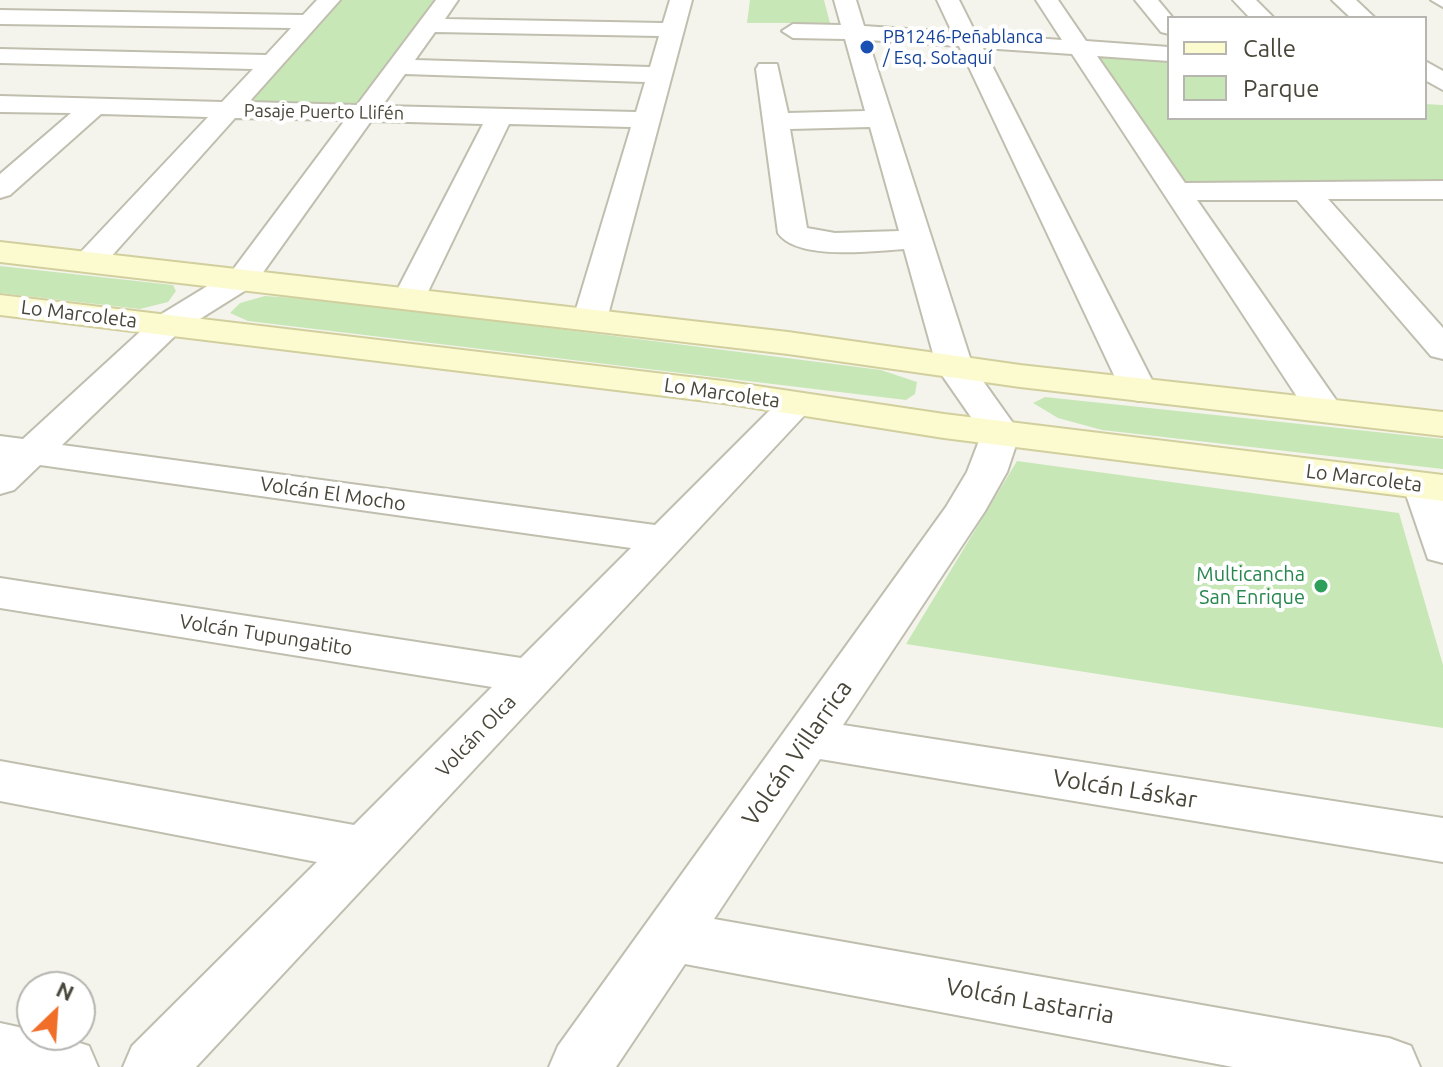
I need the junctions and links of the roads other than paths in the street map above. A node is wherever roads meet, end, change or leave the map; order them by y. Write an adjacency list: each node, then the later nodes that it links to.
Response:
1 (94, 0): 14 (street)
2 (329, 0): 15 (street)
3 (447, 0): 16 (street)
4 (681, 0): 18 (street)
5 (845, 0): 20 (street)
6 (948, 0): 21 (street)
7 (1047, 0): 22 (street)
8 (1146, 0): 17 (street)
9 (1244, 0): 11 (street)
10 (1343, 0): 12 (street)
11 (1261, 16)
12 (1362, 16)
13 (0, 17): 14 (street)
14 (71, 17): 15 (street); 24 (street)
15 (309, 22): 25 (street)
16 (429, 25): 18 (street); 26 (street)
17 (1167, 25)
18 (673, 30): 28 (street)
19 (793, 31): 20 (street)
20 (855, 32): 21 (street); 34 (street)
21 (967, 40): 22 (street); 51 (street)
22 (1079, 47): 23 (street); 39 (street)
23 (1167, 54)
24 (6, 61): 25 (street)
25 (272, 62): 31 (street)
26 (397, 67): 28 (street); 32 (street)
27 (768, 69): 36 (street)
28 (660, 75): 35 (street)
29 (0, 104): 30 (street, Pasaje Puerto Llifén)
30 (95, 106): 31 (street, Pasaje Puerto Llifén); 37 (street)
31 (229, 110): 32 (street, Pasaje Puerto Llifén); 43 (street)
32 (364, 113): 33 (street, Pasaje Puerto Llifén); 44 (street)
33 (500, 116): 35 (street, Pasaje Puerto Llifén); 45 (street)
34 (881, 119): 36 (street); 41 (street)
35 (647, 120): 47 (street)
36 (776, 121): 41 (street)
37 (0, 189)
38 (1305, 191): 39 (street); 40 (street); 49 (street)
39 (1177, 192): 53 (street)
40 (1441, 192)
41 (917, 239): 50 (street)
42 (0, 252): 43 (street)
43 (89, 262): 44 (street)
44 (243, 278): 45 (street); 48 (street)
45 (409, 298): 47 (street)
46 (0, 305): 48 (street, Lo Marcoleta)
47 (590, 319): 50 (street)
48 (167, 325): 52 (street, Lo Marcoleta); 56 (street)
49 (1443, 349)
50 (955, 368): 51 (street); 55 (street)
51 (1139, 390): 53 (street)
52 (797, 404): 55 (street, Lo Marcoleta); 59 (street, Volcán Olca)
53 (1324, 410): 54 (street)
54 (1443, 424)
55 (1001, 433): 58 (street, Lo Marcoleta); 63 (street, Volcán Villarrica)
56 (16, 450): 57 (street); 59 (street, Volcán El Mocho)
57 (0, 482)
58 (1433, 487): 60 (street)
59 (666, 540): 62 (street, Volcán Olca)
60 (1443, 549)
61 (0, 593): 62 (street, Volcán Tupungatito)
62 (533, 677): 66 (street, Volcán Olca)
63 (807, 738): 65 (street, Volcán Láskar); 67 (street, Volcán Villarrica)
64 (0, 781): 66 (street)
65 (1443, 840)
66 (365, 849): 70 (street, Volcán Olca)
67 (670, 936): 71 (street, Volcán Villarrica); 72 (street, Volcán Lastarria)
68 (0, 1052): 69 (street)
69 (67, 1067)
70 (154, 1067)
71 (580, 1067)
72 (1389, 1067)

